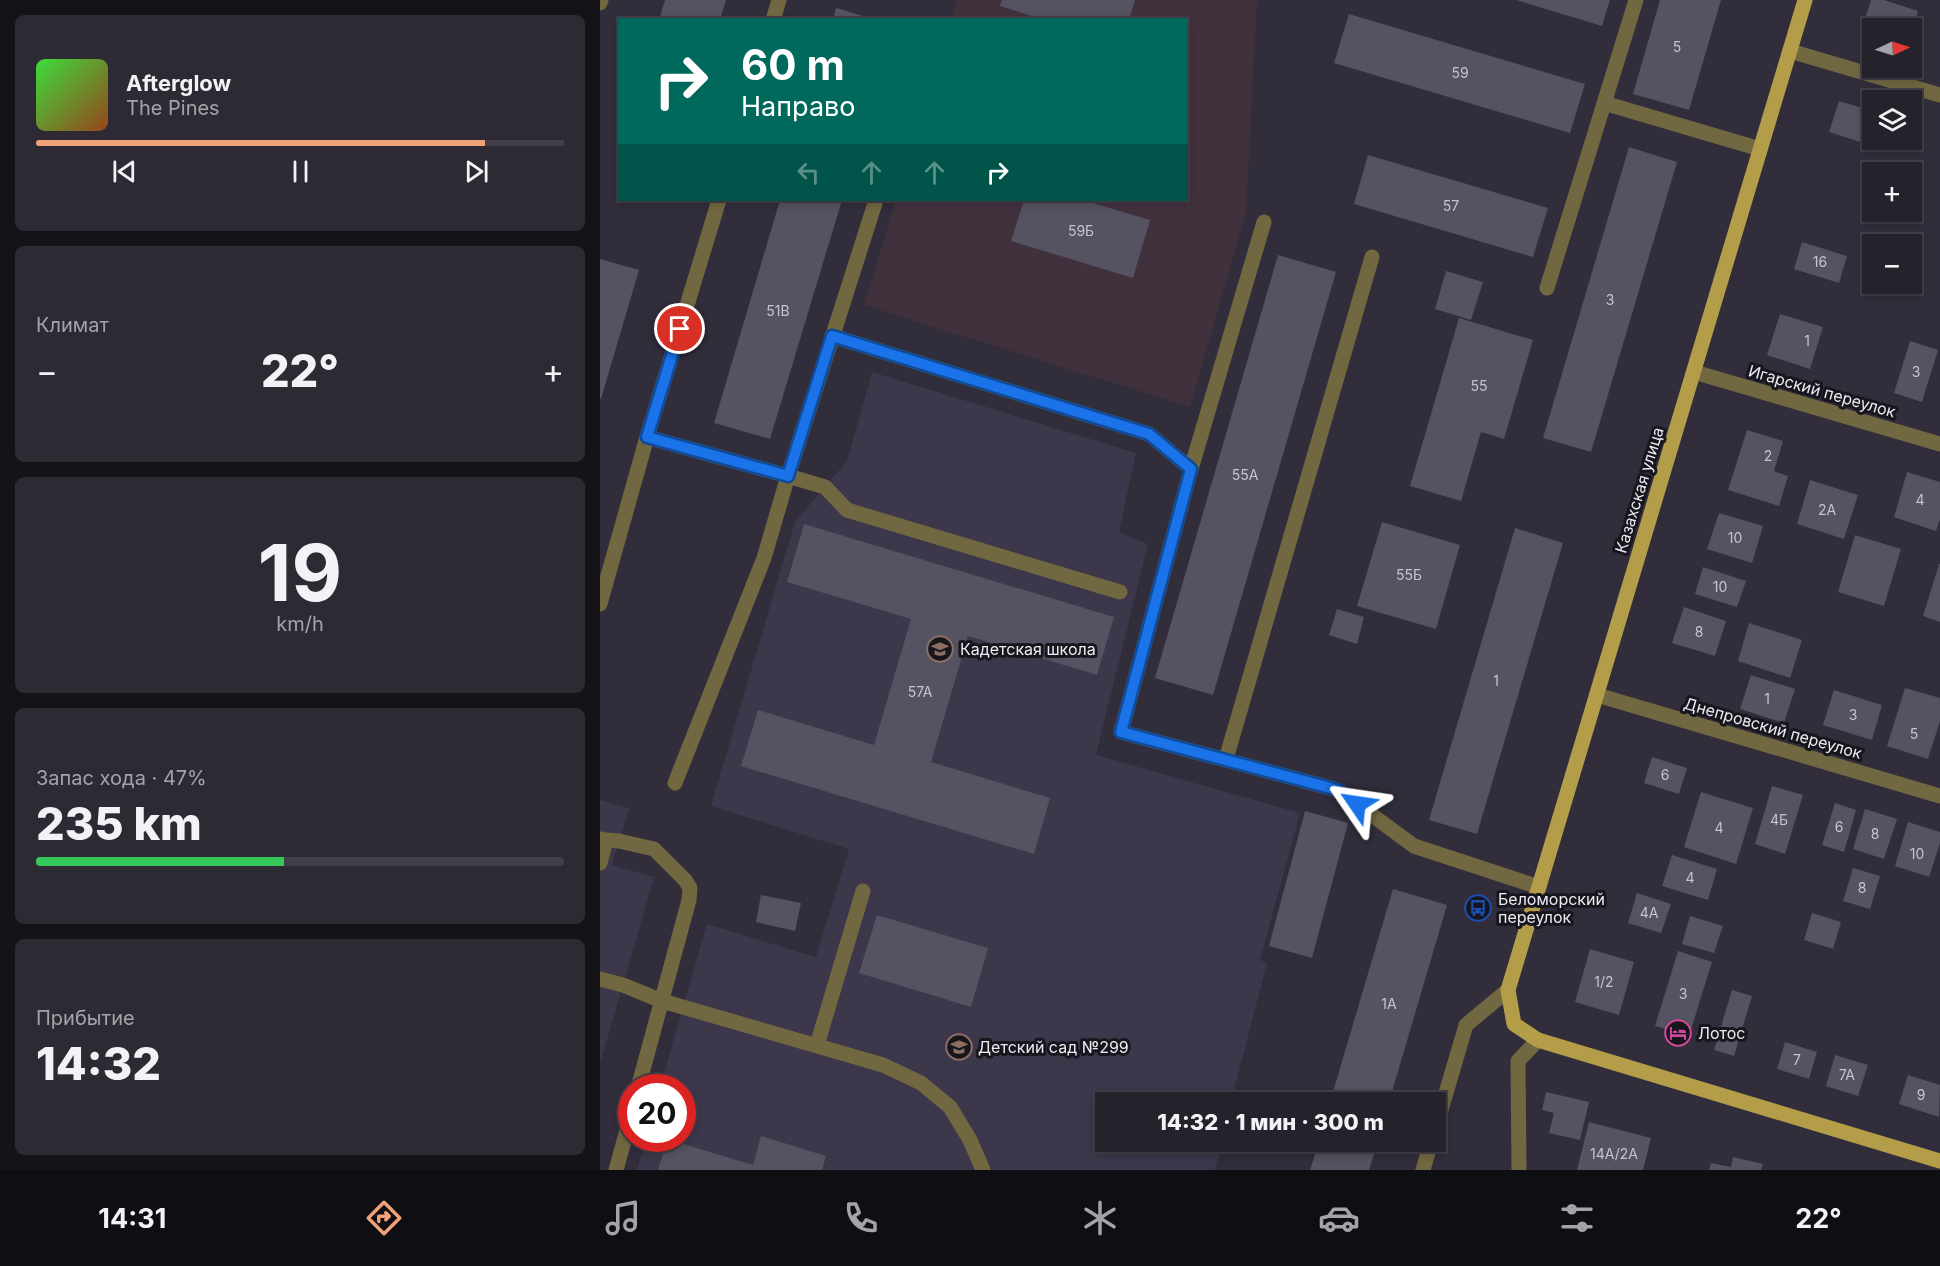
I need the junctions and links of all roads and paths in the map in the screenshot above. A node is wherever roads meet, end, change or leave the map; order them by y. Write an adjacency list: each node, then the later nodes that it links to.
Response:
1 (779, 0): 4 (street)
2 (1636, 0): 7 (street)
3 (1805, 0): 5 (main road, Казахская улица)
4 (774, 18)
5 (1790, 51): 6 (street); 8 (main road, Казахская улица)
6 (1940, 95)
7 (1604, 103): 8 (street); 13 (street)
8 (1760, 149): 15 (main road, Казахская улица)
9 (719, 201): 16 (street)
10 (876, 201): 14 (street)
11 (1264, 222): 18 (street)
12 (1372, 257): 23 (street)
13 (1547, 288)
14 (832, 336): 18 (street); 19 (street)
15 (1694, 372): 17 (street, Игарский переулок); 22 (main road, Казахская улица)
16 (647, 437): 19 (street); 21 (street)
17 (1940, 444)
18 (1191, 469): 23 (street)
19 (788, 476): 20 (street); 24 (street)
20 (1120, 592)
21 (600, 604)
22 (1597, 695): 25 (street, Днепровский переулок); 28 (main road, Казахская улица)
23 (1226, 759): 28 (street)
24 (675, 783)
25 (1940, 796)
26 (603, 840): 27 (street); 32 (street)
27 (600, 863)
28 (1539, 887): 31 (main road, Казахская улица)
29 (863, 891): 34 (street)
30 (600, 979): 32 (street)
31 (1508, 990): 33 (main road); 36 (street)
32 (662, 1001): 34 (street); 35 (street)
33 (1538, 1040): 39 (main road); 43 (street)
34 (817, 1046): 41 (street)
35 (642, 1074)
36 (1446, 1093)
37 (621, 1152): 40 (street)
38 (1428, 1152): 42 (street)
39 (1940, 1161)
40 (616, 1170)
41 (982, 1170)
42 (1422, 1170)
43 (1519, 1170)

